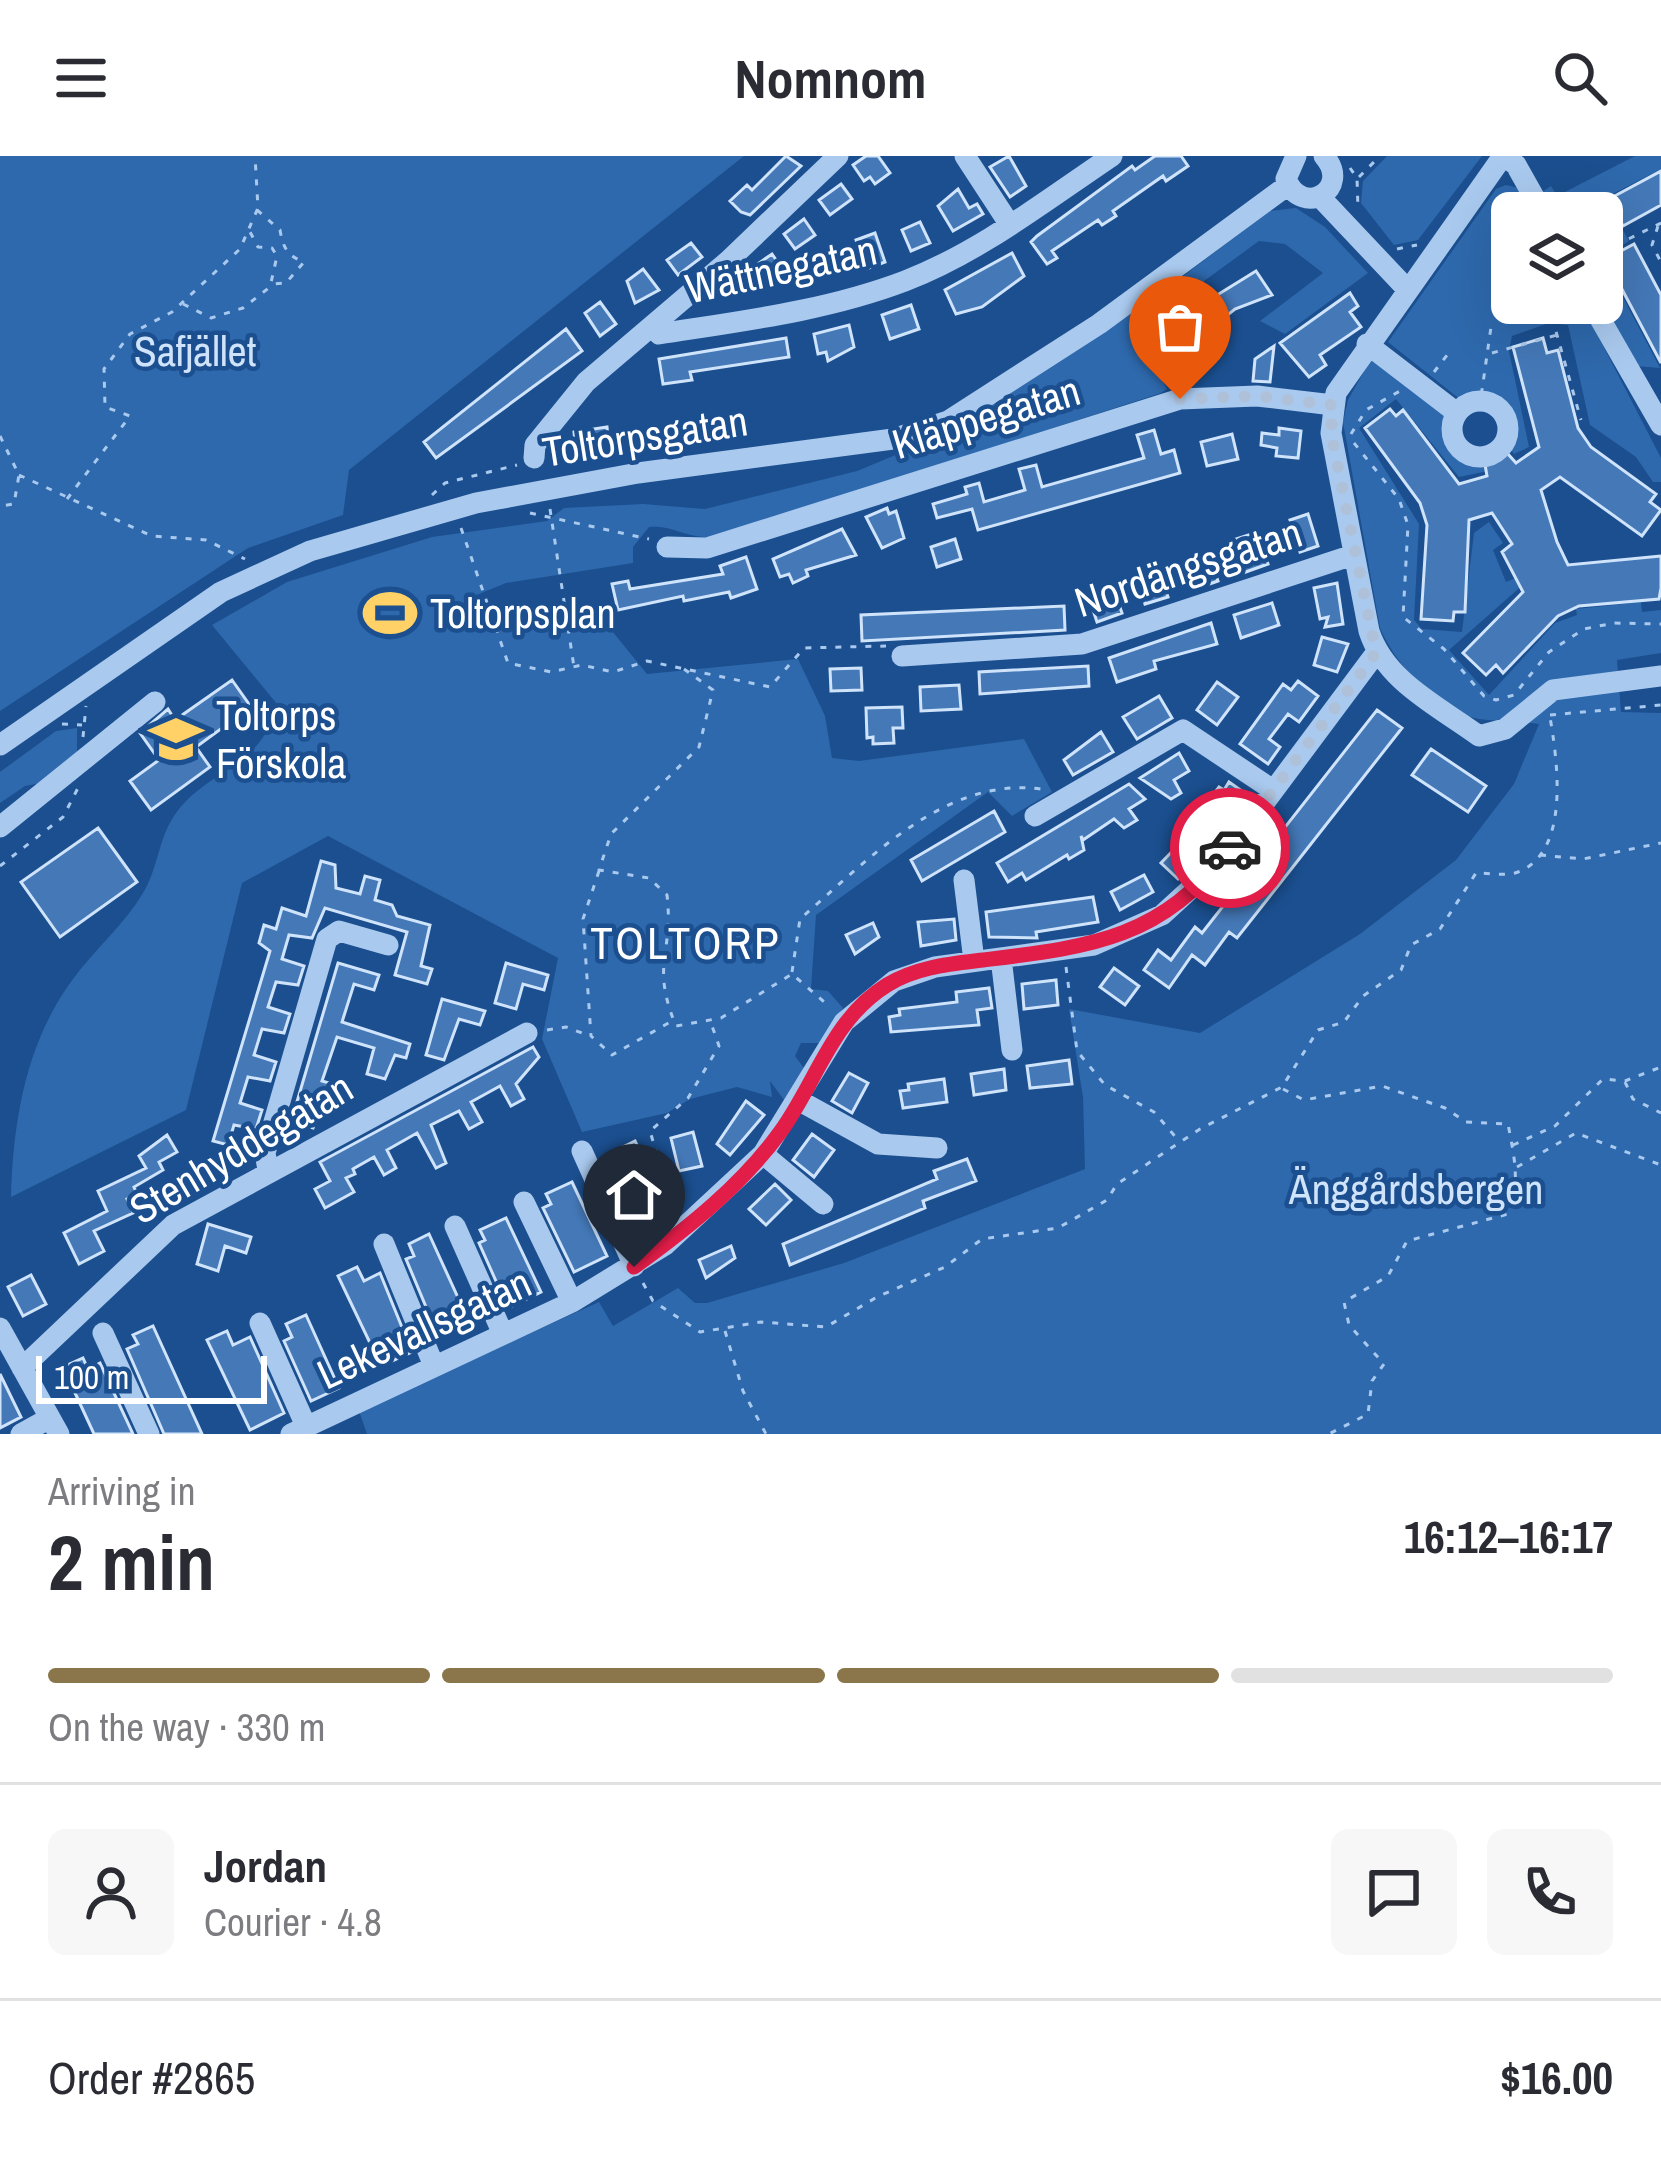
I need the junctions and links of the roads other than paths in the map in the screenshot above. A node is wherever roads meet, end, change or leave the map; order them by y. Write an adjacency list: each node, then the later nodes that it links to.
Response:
1 (838, 156): 13 (street)
2 (965, 156): 10 (street)
3 (1112, 156): 10 (street, Wättnegatan)
4 (1296, 156): 7 (street)
5 (1504, 156): 8 (street); 11 (street)
6 (1341, 163): 9 (street)
7 (1288, 185): 9 (street); 25 (street, Toltorpsgatan)
8 (1531, 192)
9 (1321, 198): 11 (street)
10 (1010, 225): 13 (street, Wättnegatan)
11 (1406, 288): 14 (street)
12 (1603, 324): 17 (street)
13 (652, 326): 18 (street)
14 (1367, 344): 15 (street); 16 (street)
15 (1333, 405): 19 (street, Kläppegatan); 20 (street)
16 (1458, 408)
17 (1661, 425)
18 (534, 458)
19 (667, 547)
20 (1353, 555): 21 (street); 22 (street, Nordängsgatan)
21 (1376, 653): 23 (street); 26 (street, Lekevallsgatan)
22 (902, 656)
23 (1661, 676)
24 (155, 702): 28 (street)
25 (0, 745)
26 (1273, 790): 27 (street); 31 (street, Lekevallsgatan)
27 (1035, 816)
28 (0, 827)
29 (964, 880): 32 (street)
30 (388, 945): 39 (street)
31 (1001, 958): 32 (street, Lekevallsgatan); 34 (street)
32 (974, 961): 35 (street, Lekevallsgatan)
33 (527, 1033): 39 (street, Stenhyddegatan)
34 (1012, 1051)
35 (800, 1101): 36 (street); 38 (street, Lekevallsgatan)
36 (937, 1148)
37 (582, 1151): 44 (street)
38 (763, 1154): 41 (street); 44 (street, Lekevallsgatan)
39 (268, 1170): 51 (street, Stenhyddegatan)
40 (524, 1202): 45 (street)
41 (824, 1204)
42 (455, 1226): 49 (street)
43 (384, 1244): 50 (street)
44 (634, 1267): 45 (street, Lekevallsgatan)
45 (572, 1302): 49 (street, Lekevallsgatan)
46 (260, 1323): 54 (street)
47 (0, 1328): 51 (street)
48 (103, 1333): 56 (street)
49 (502, 1334): 50 (street, Lekevallsgatan)
50 (434, 1366): 52 (street, Lekevallsgatan)
51 (22, 1368): 53 (street)
52 (338, 1424): 54 (street, Lekevallsgatan)
53 (54, 1426): 55 (street)
54 (298, 1431)
55 (21, 1434)
56 (149, 1434)

